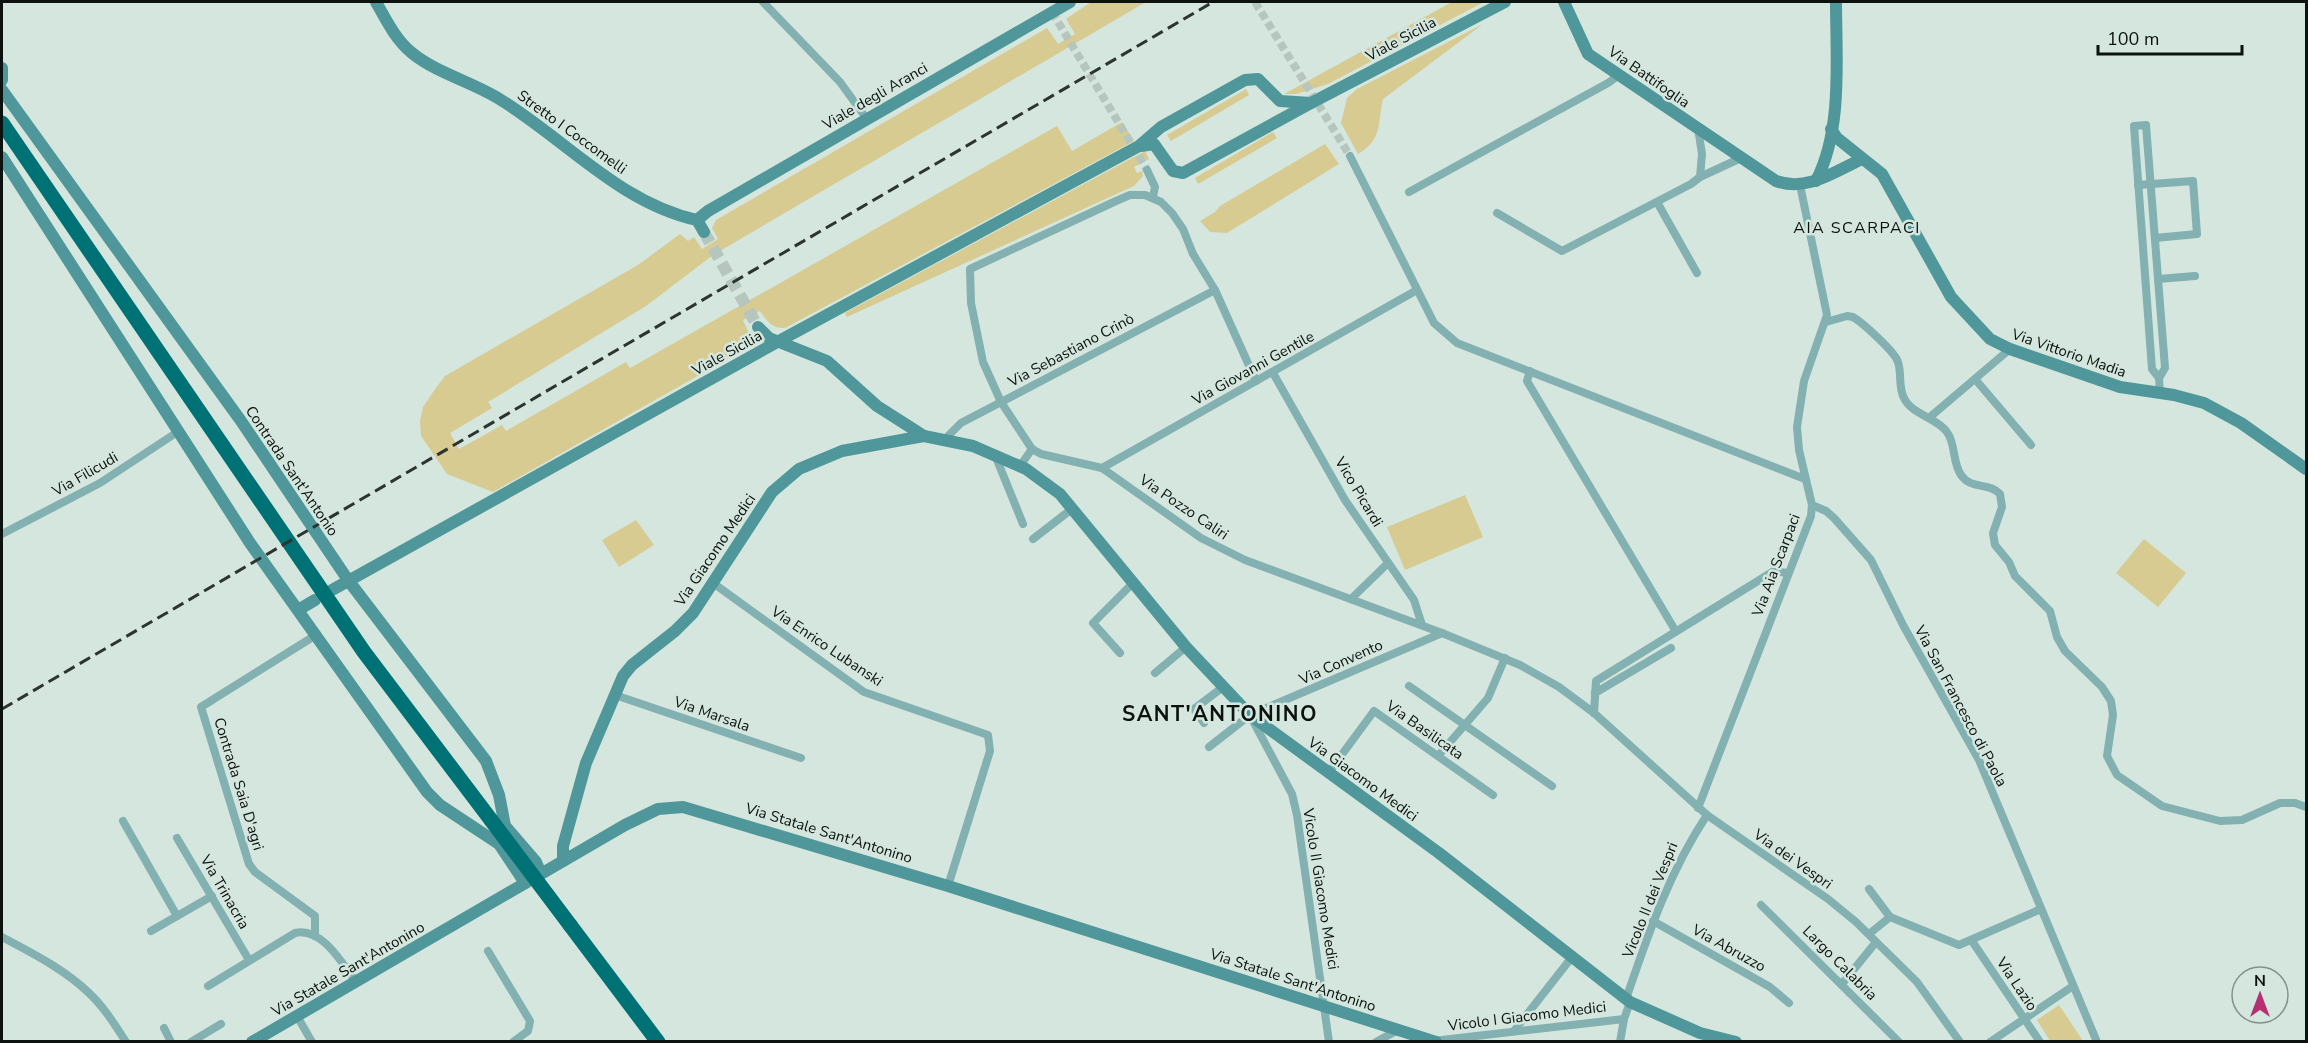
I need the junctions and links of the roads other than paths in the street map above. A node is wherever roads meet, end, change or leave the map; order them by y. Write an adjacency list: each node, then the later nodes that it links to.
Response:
1 (376, 2): 35 (street, Stretto I Coccomelli)
2 (763, 2): 14 (street)
3 (1070, 2): 8 (street, Viale degli Aranci)
4 (1505, 2): 13 (street, Viale Sicilia)
5 (1556, 2): 7 (street)
6 (1836, 2): 17 (street)
7 (1565, 4): 10 (street, Via Battifoglia)
8 (1050, 7): 14 (street, Viale degli Aranci)
9 (2, 68): 11 (street)
10 (1619, 75): 16 (street, Via Battifoglia); 31 (street)
11 (2, 80)
12 (2, 90): 72 (street, Contrada Sant'Antonio)
13 (1311, 102): 18 (street, Viale Sicilia); 20 (street, Viale Sicilia)
14 (866, 118): 35 (street, Viale degli Aranci)
15 (2, 123): 106 (highway)
16 (1698, 128): 23 (street, Via Battifoglia); 26 (street)
17 (1831, 129): 24 (street, Via Vittorio Madia); 27 (street)
18 (1158, 130): 19 (street, Viale Sicilia); 20 (street)
19 (1139, 146): 20 (street, Viale Sicilia); 45 (street, Viale Sicilia)
20 (1157, 146)
21 (1350, 156): 42 (street)
22 (2, 157): 55 (street, Contrada Sant'Antonio)
23 (1741, 158): 26 (street); 29 (street, Via Battifoglia)
24 (1862, 159): 27 (street); 46 (street, Via Vittorio Madia)
25 (1147, 170): 32 (street)
26 (1700, 177): 33 (street)
27 (1816, 181): 29 (street)
28 (2150, 184): 30 (street); 30 (street); 37 (street); 37 (street)
29 (1800, 185): 43 (street)
30 (2138, 185): 49 (street)
31 (1409, 192)
32 (1153, 197): 41 (street); 53 (street)
33 (1657, 202): 34 (street); 38 (street)
34 (1497, 213)
35 (697, 220): 36 (street)
36 (704, 232)
37 (2155, 238): 40 (street)
38 (1697, 273)
39 (2195, 276): 40 (street)
40 (2158, 279): 49 (street)
41 (1215, 290): 51 (street); 53 (street, Via Sebastiano Crinò)
42 (1417, 290): 47 (street); 48 (street, Via Giovanni Gentile)
43 (1826, 322): 54 (street); 64 (street, Via Aia Scarpaci)
44 (758, 327): 45 (street)
45 (779, 341): 56 (street); 72 (street, Viale Sicilia)
46 (2010, 349): 50 (street); 52 (street, Via Vittorio Madia)
47 (1530, 372): 64 (street); 80 (street)
48 (1273, 373): 51 (street, Via Giovanni Gentile); 70 (street, Vico Picardi)
49 (2159, 378): 52 (street)
50 (1975, 379): 54 (street); 58 (street)
51 (1256, 381): 62 (street, Via Giovanni Gentile)
52 (2160, 393): 63 (street, Via Vittorio Madia)
53 (1001, 402): 57 (street, Via Sebastiano Crinò); 59 (street)
54 (1930, 417): 102 (street)
55 (179, 431): 68 (street, Via Filicudi); 78 (street, Contrada Sant'Antonio)
56 (924, 436): 57 (street, Via Giacomo Medici); 73 (street, Via Giacomo Medici)
57 (944, 440): 60 (street, Via Giacomo Medici)
58 (2031, 445)
59 (1032, 449): 61 (street); 62 (street, Via Pozzo Caliri)
60 (994, 454): 61 (street, Via Giacomo Medici); 67 (street)
61 (1020, 466): 66 (street, Via Giacomo Medici)
62 (1101, 468): 76 (street, Via Pozzo Caliri)
63 (2307, 469)
64 (1805, 478): 65 (street, Via Aia Scarpaci)
65 (1812, 506): 71 (street, Via Aia Scarpaci); 116 (street, Via San Francesco di Paola)
66 (1073, 508): 69 (street); 74 (street, Via Giacomo Medici)
67 (1023, 524)
68 (2, 534)
69 (1033, 539)
70 (1388, 563): 76 (street); 79 (street, Vico Picardi)
71 (1787, 573): 80 (street); 103 (street, Via Aia Scarpaci)
72 (348, 580): 75 (street, Viale Sicilia); 106 (street, Contrada Sant'Antonio)
73 (713, 583): 91 (street, Via Giacomo Medici); 112 (street, Via Enrico Lubanski)
74 (1133, 584): 83 (street, Via Giacomo Medici); 85 (street)
75 (332, 590)
76 (1351, 599): 79 (street, Via Pozzo Caliri)
77 (315, 600): 78 (street)
78 (298, 610): 82 (street, Contrada Sant'Antonio)
79 (1422, 625): 81 (street, Via Pozzo Caliri)
80 (1675, 630): 90 (street)
81 (1442, 633): 86 (street, Via Pozzo Caliri); 93 (street, Via Convento)
82 (316, 635): 106 (street, Contrada Sant'Antonio); 122 (street, Contrada Saia D'agri)
83 (1186, 646): 87 (street); 89 (street, Via Giacomo Medici)
84 (1671, 648): 90 (street)
85 (1120, 652)
86 (1505, 658): 92 (street, Via dei Vespri); 95 (street)
87 (1155, 673)
88 (1409, 686): 95 (street)
89 (1223, 687): 93 (street, Via Giacomo Medici); 94 (street)
90 (1595, 693): 92 (street)
91 (615, 695): 98 (street, Via Marsala); 109 (street, Via Giacomo Medici)
92 (1594, 713): 103 (street, Via dei Vespri)
93 (1250, 715): 96 (street, Via Convento); 99 (street, Via Giacomo Medici); 135 (street, Vicolo II Giacomo Medici)
94 (1204, 723)
95 (1464, 725): 97 (street); 100 (street)
96 (1209, 747)
97 (1438, 756): 99 (street, Via Basilicata); 101 (street, Via Basilicata)
98 (801, 758)
99 (1329, 772): 127 (street, Via Giacomo Medici)
100 (1552, 786)
101 (1493, 795)
102 (2307, 807)
103 (1698, 808): 104 (street, Via dei Vespri)
104 (1707, 815): 119 (street, Vicolo II dei Vespri); 121 (street, Via dei Vespri)
105 (123, 821): 117 (street)
106 (493, 825): 108 (street, Contrada Sant'Antonio); 111 (street, Contrada Sant'Antonio); 149 (highway, bridge)
107 (177, 838): 114 (street, Via Trinacria)
108 (533, 858): 109 (street); 110 (street, Contrada Sant'Antonio)
109 (560, 863): 110 (street, Via Statale Sant'Antonino); 112 (street, Via Statale Sant'Antonino)
110 (538, 875): 111 (street, Via Statale Sant'Antonino)
111 (525, 883): 129 (street, Via Statale Sant'Antonino)
112 (948, 886): 135 (street, Via Statale Sant'Antonino)
113 (1869, 889): 118 (street)
114 (213, 896): 117 (street); 128 (street, Via Trinacria)
115 (1761, 905): 130 (street, Largo Calabria)
116 (2042, 909): 124 (street); 132 (street, Via San Francesco di Paola)
117 (177, 916): 120 (street)
118 (1890, 917): 121 (street); 124 (street)
119 (1653, 921): 133 (street, Vicolo II dei Vespri); 134 (street, Via Abruzzo)
120 (151, 932)
121 (1869, 934): 125 (street, Via dei Vespri)
122 (315, 936): 128 (street); 129 (street)
123 (2, 937): 143 (street)
124 (1972, 941): 138 (street, Via Lazio)
125 (1876, 942): 130 (street); 156 (street, Via dei Vespri)
126 (488, 951): 148 (street)
127 (1572, 957): 133 (street, Via Giacomo Medici); 142 (street)
128 (249, 960): 131 (street)
129 (356, 981): 136 (street, Via Statale Sant'Antonino)
130 (1842, 984): 155 (street, Largo Calabria)
131 (208, 986)
132 (2073, 986): 138 (street); 159 (street, Via San Francesco di Paola)
133 (1628, 1000): 137 (street, Vicolo II dei Vespri); 154 (street, Via Giacomo Medici)
134 (1789, 1003)
135 (1326, 1006): 141 (street, Via Statale Sant'Antonino); 150 (street, Vicolo II Giacomo Medici)
136 (297, 1016): 146 (street, Via Statale Sant'Antonino); 147 (street)
137 (1623, 1019): 142 (street, Vicolo I Giacomo Medici); 153 (street, Vicolo II dei Vespri)
138 (2024, 1019): 157 (street); 158 (street, Via Lazio)
139 (221, 1024): 145 (street)
140 (164, 1028): 144 (street)
141 (1398, 1030): 151 (street); 152 (street, Via Statale Sant'Antonino)
142 (1514, 1031): 152 (street, Vicolo I Giacomo Medici)
143 (126, 1041)
144 (171, 1041)
145 (191, 1041)
146 (252, 1041)
147 (312, 1041)
148 (513, 1041)
149 (658, 1041)
150 (1329, 1041)
151 (1376, 1041)
152 (1435, 1041)
153 (1620, 1041)
154 (1736, 1041)
155 (1899, 1041)
156 (1960, 1041)
157 (1990, 1041)
158 (2040, 1041)
159 (2097, 1041)

